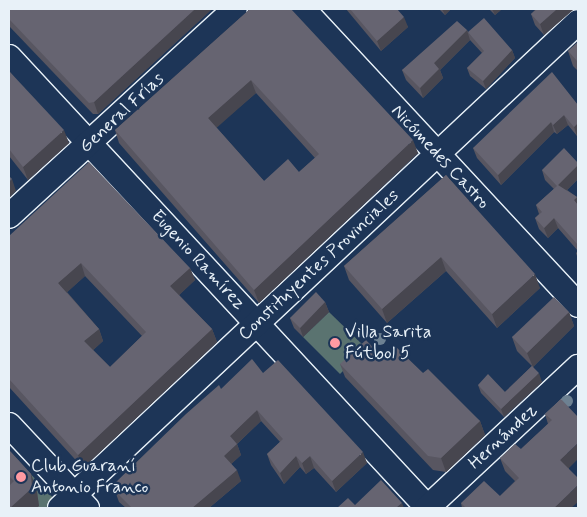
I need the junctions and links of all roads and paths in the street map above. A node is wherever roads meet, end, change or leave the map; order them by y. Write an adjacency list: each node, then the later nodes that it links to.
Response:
1 (235, 9): 5 (street, General Frías)
2 (303, 9): 6 (street, Nicómedes Castro)
3 (578, 22): 6 (street, Constituyentes Provinciales)
4 (9, 57): 5 (street, Eugenio Ramírez)
5 (88, 143): 7 (street, General Frías); 9 (street, Eugenio Ramírez)
6 (437, 154): 8 (street, Nicómedes Castro); 9 (street, Constituyentes Provinciales)
7 (9, 216)
8 (578, 305)
9 (257, 323): 12 (street, Constituyentes Provinciales); 13 (street, Eugenio Ramírez)
10 (578, 367): 13 (street, Hernández)
11 (9, 425): 12 (street)
12 (74, 504)
13 (428, 508)

